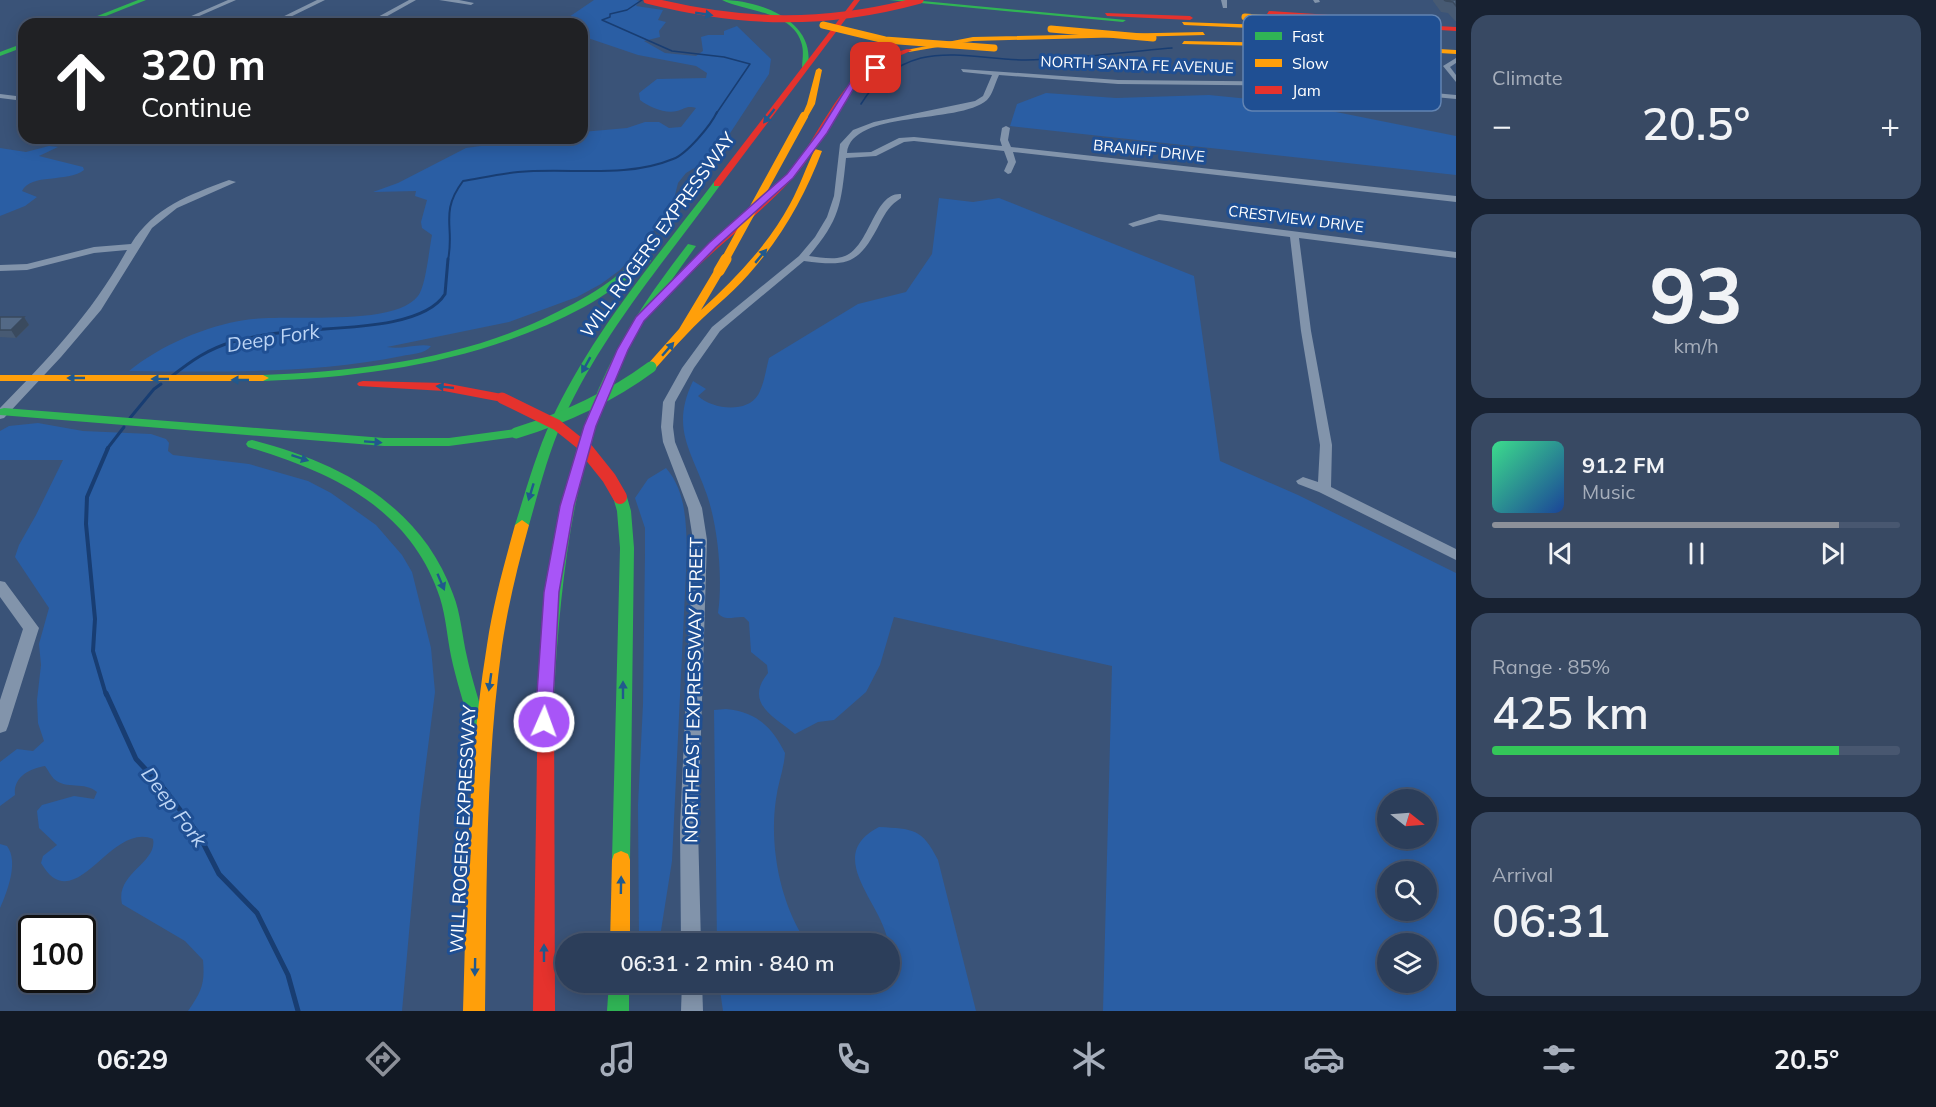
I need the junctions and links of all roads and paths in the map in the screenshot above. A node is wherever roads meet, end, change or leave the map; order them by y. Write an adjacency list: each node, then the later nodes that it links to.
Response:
1 (143, 0): 20 (main road)
2 (233, 0): 21 (street)
3 (322, 0): 22 (street)
4 (413, 0): 23 (street)
5 (442, 0): 15 (street)
6 (647, 0): 14 (main road, one-way to 14, bridge)
7 (725, 0): 45 (main road)
8 (763, 0): 16 (main road)
9 (838, 0): 14 (main road, bridge)
10 (857, 0): 45 (main road, WILL ROGERS EXPRESSWAY)
11 (869, 0): 46 (main road)
12 (930, 0): 17 (main road)
13 (1044, 0): 17 (main road)
14 (903, 2): 25 (main road); 28 (main road); 35 (main road, bridge)
15 (471, 3)
16 (794, 14): 29 (main road, bridge); 35 (main road, bridge)
17 (1147, 14): 18 (main road); 19 (main road, bridge); 24 (main road)
18 (1304, 15)
19 (1243, 17)
20 (96, 18)
21 (190, 18)
22 (284, 18)
23 (379, 18)
24 (1243, 20)
25 (1243, 25)
26 (1441, 27): 27 (main road)
27 (1456, 28)
28 (1243, 30)
29 (1203, 34): 31 (main road); 49 (main road)
30 (1441, 35): 34 (main road, bridge)
31 (1243, 36)
32 (1441, 36): 34 (main road)
33 (1441, 36): 34 (main road)
34 (1456, 37)
35 (1156, 40): 36 (main road); 49 (main road)
36 (1243, 41)
37 (1441, 44): 39 (main road)
38 (1441, 44): 39 (main road)
39 (1456, 45)
40 (18, 47): 43 (main road)
41 (1441, 51): 42 (main road)
42 (1456, 52)
43 (0, 54)
44 (1456, 60): 50 (street)
45 (805, 69): 67 (main road, WILL ROGERS EXPRESSWAY, one-way to 67)
46 (819, 70): 58 (main road); 75 (main road, bridge)
47 (963, 70): 48 (street)
48 (996, 73): 51 (street, NORTH SANTA FE AVENUE); 61 (street, NORTHEAST EXPRESSWAY STREET)
49 (856, 80): 59 (main road)
50 (1456, 80)
51 (1243, 83)
52 (18, 90): 53 (street)
53 (2, 96): 56 (street)
54 (1441, 96): 55 (street, NORTH SANTA FE AVENUE)
55 (1456, 97)
56 (18, 98)
57 (1006, 128): 60 (street)
58 (777, 129)
59 (823, 133): 74 (main road); 75 (main road, one-way to 59)
60 (1007, 150): 61 (street, BRANIFF DRIVE); 62 (street); 65 (street, BRANIFF DRIVE)
61 (843, 156): 72 (street, NORTHEAST EXPRESSWAY STREET)
62 (1008, 171)
63 (232, 182): 70 (street)
64 (898, 196): 72 (street)
65 (1456, 199)
66 (1133, 224): 68 (street, CRESTVIEW DRIVE)
67 (680, 232): 78 (main road); 86 (main road, WILL ROGERS EXPRESSWAY, one-way to 86)
68 (1294, 234): 71 (street, CRESTVIEW DRIVE); 82 (street)
69 (698, 237): 74 (main road, WILL ROGERS EXPRESSWAY)
70 (133, 247): 73 (street); 77 (street)
71 (1456, 255)
72 (802, 258): 88 (street, NORTHEAST EXPRESSWAY STREET)
73 (0, 268)
74 (640, 319): 92 (main road, WILL ROGERS EXPRESSWAY, one-way to 74)
75 (683, 331): 80 (main road, one-way to 75, bridge)
76 (0, 378): 77 (main road)
77 (36, 378): 78 (main road, one-way to 77); 79 (street)
78 (276, 380): 87 (main road, one-way to 78, bridge)
79 (1, 413): 80 (main road)
80 (157, 426): 86 (main road, one-way to 86)
81 (1303, 481): 82 (street)
82 (1324, 489): 83 (street)
83 (1456, 555)
84 (0, 586): 85 (street)
85 (0, 726)
86 (482, 741): 91 (main road, WILL ROGERS EXPRESSWAY, one-way to 91)
87 (620, 933)
88 (691, 933)
89 (619, 993): 93 (main road)
90 (692, 993): 94 (street)
91 (474, 1011)
92 (544, 1011)
93 (618, 1011)
94 (692, 1011)

